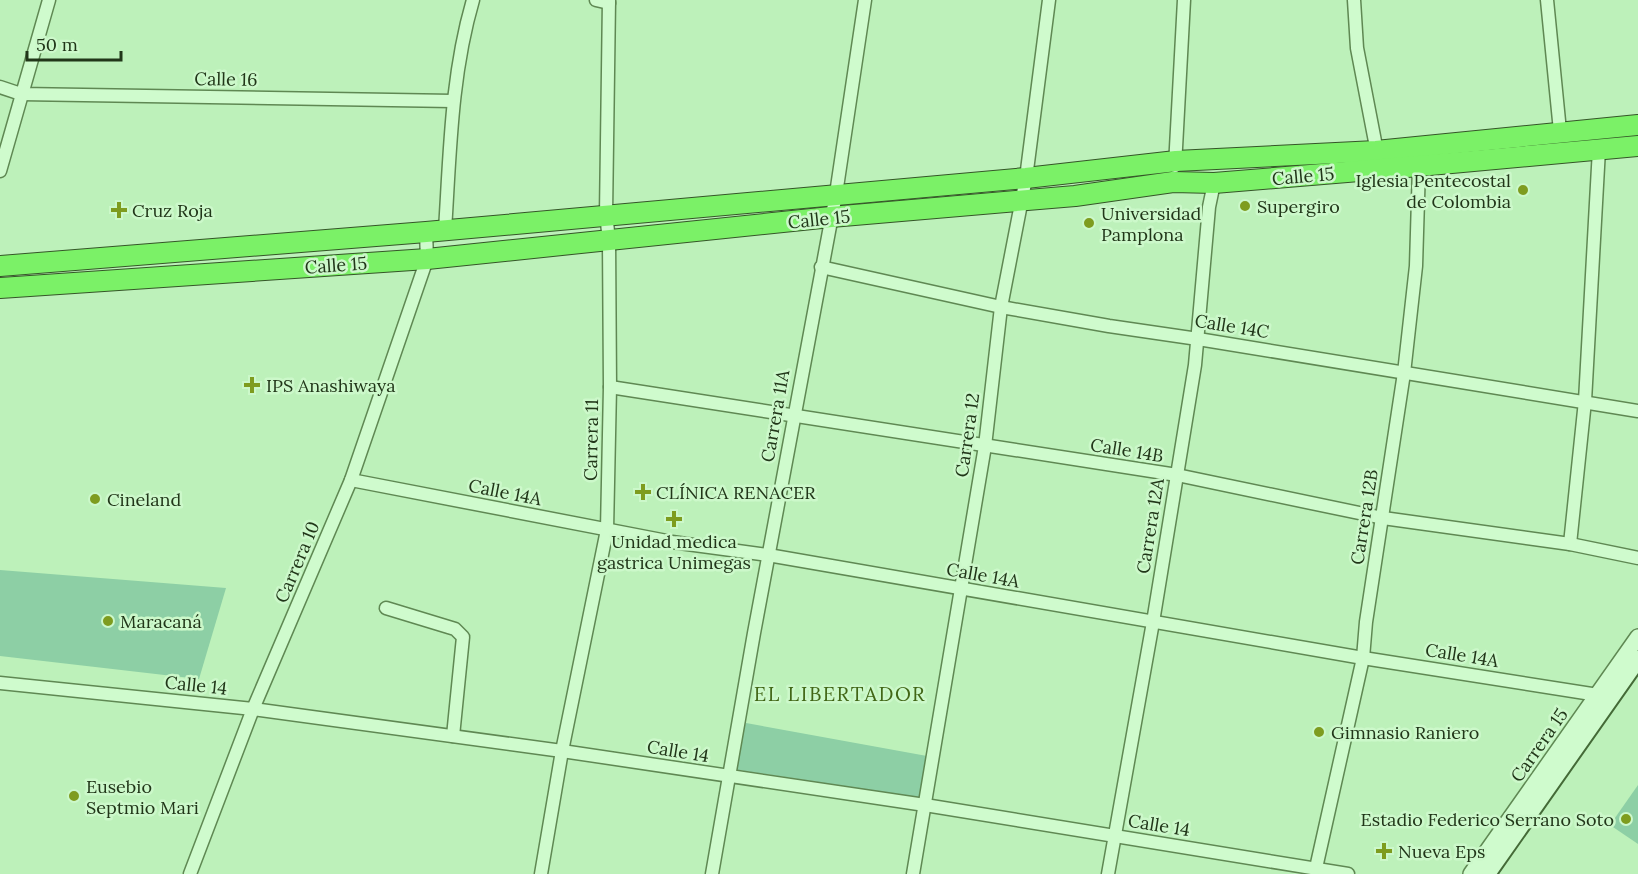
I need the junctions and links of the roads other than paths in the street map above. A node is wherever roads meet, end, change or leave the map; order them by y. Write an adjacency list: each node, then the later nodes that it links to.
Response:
1 (49, 0): 11 (street)
2 (473, 0): 12 (street)
3 (596, 0): 9 (street)
4 (865, 0): 24 (street, Carrera 11A)
5 (1049, 0): 21 (street, Carrera 12)
6 (1184, 0): 18 (street)
7 (1354, 0): 17 (street)
8 (1547, 0): 14 (street)
9 (609, 2): 26 (street, Carrera 11)
10 (0, 87): 11 (street, Calle 16)
11 (21, 94): 12 (street, Calle 16); 20 (street)
12 (453, 101): 28 (street)
13 (1638, 125): 14 (highway, Calle 15)
14 (1560, 131): 17 (highway, Calle 15)
15 (1638, 146): 16 (highway, Calle 15)
16 (1599, 149): 19 (highway, Calle 15); 38 (street)
17 (1379, 160): 18 (highway, Calle 15); 19 (highway, Calle 15); 23 (highway, Calle 15)
18 (1176, 161): 21 (highway, Calle 15); 22 (street)
19 (1419, 166): 36 (street, Carrera 12B)
20 (0, 171)
21 (1026, 178): 24 (highway, Calle 15); 25 (street, Carrera 12)
22 (1173, 182): 23 (highway, Calle 15); 25 (highway, Calle 15)
23 (1214, 183): 35 (street, Carrera 12A)
24 (836, 194): 26 (highway, Calle 15); 27 (street, Carrera 11A)
25 (1021, 201): 27 (highway, Calle 15); 34 (street, Carrera 12)
26 (606, 214): 28 (highway, Calle 15); 29 (street, Carrera 11)
27 (831, 217): 29 (highway, Calle 15); 32 (street, Carrera 11A)
28 (435, 231): 30 (street); 31 (highway, Calle 15)
29 (609, 240): 30 (highway, Calle 15); 37 (street, Carrera 11)
30 (427, 259): 33 (highway, Calle 15); 43 (street, Carrera 10)
31 (0, 266)
32 (821, 267): 34 (street, Calle 14C); 40 (street, Carrera 11A)
33 (0, 288)
34 (1001, 307): 35 (street, Calle 14C); 41 (street, Carrera 12)
35 (1198, 339): 36 (street, Calle 14C); 42 (street, Carrera 12A)
36 (1404, 373): 38 (street, Calle 14C); 44 (street, Carrera 12B)
37 (610, 387): 40 (street, Calle 14B); 45 (street, Carrera 11)
38 (1586, 402): 39 (street, Calle 14C); 46 (street)
39 (1638, 411)
40 (794, 415): 41 (street, Calle 14B); 47 (street, Carrera 11A)
41 (985, 446): 42 (street, Calle 14B); 49 (street, Carrera 12)
42 (1177, 475): 44 (street, Calle 14B); 51 (street, Carrera 12A)
43 (351, 480): 45 (street, Calle 14A); 57 (street, Carrera 10)
44 (1383, 518): 46 (street, Calle 14B); 53 (street, Carrera 12B)
45 (607, 530): 47 (street, Calle 14A); 59 (street, Carrera 11)
46 (1570, 544): 48 (street, Calle 14B)
47 (768, 555): 49 (street, Calle 14A); 60 (street, Carrera 11A)
48 (1638, 558)
49 (961, 590): 51 (street, Calle 14A); 61 (street, Carrera 12)
50 (386, 608): 58 (street)
51 (1153, 622): 53 (street, Calle 14A); 62 (street, Carrera 12A)
52 (1638, 638): 56 (street, Carrera 15)
53 (1363, 658): 56 (street, Calle 14A); 63 (street, Carrera 12B)
54 (1638, 659): 56 (main road, Carrera 15)
55 (0, 683): 57 (street, Calle 14)
56 (1603, 698): 70 (street, Carrera 15); 71 (main road, Carrera 15)
57 (253, 709): 58 (street, Calle 14); 64 (street, Carrera 10)
58 (453, 736): 59 (street, Calle 14)
59 (562, 751): 60 (street, Calle 14); 65 (street, Carrera 11)
60 (728, 777): 61 (street, Calle 14); 66 (street, Carrera 11A)
61 (926, 805): 62 (street, Calle 14); 67 (street, Carrera 12)
62 (1114, 836): 63 (street, Calle 14); 68 (street, Carrera 12A)
63 (1316, 868): 69 (street, Calle 14)
64 (190, 874)
65 (541, 874)
66 (712, 874)
67 (913, 874)
68 (1108, 874)
69 (1348, 874)
70 (1471, 874)
71 (1487, 874)

